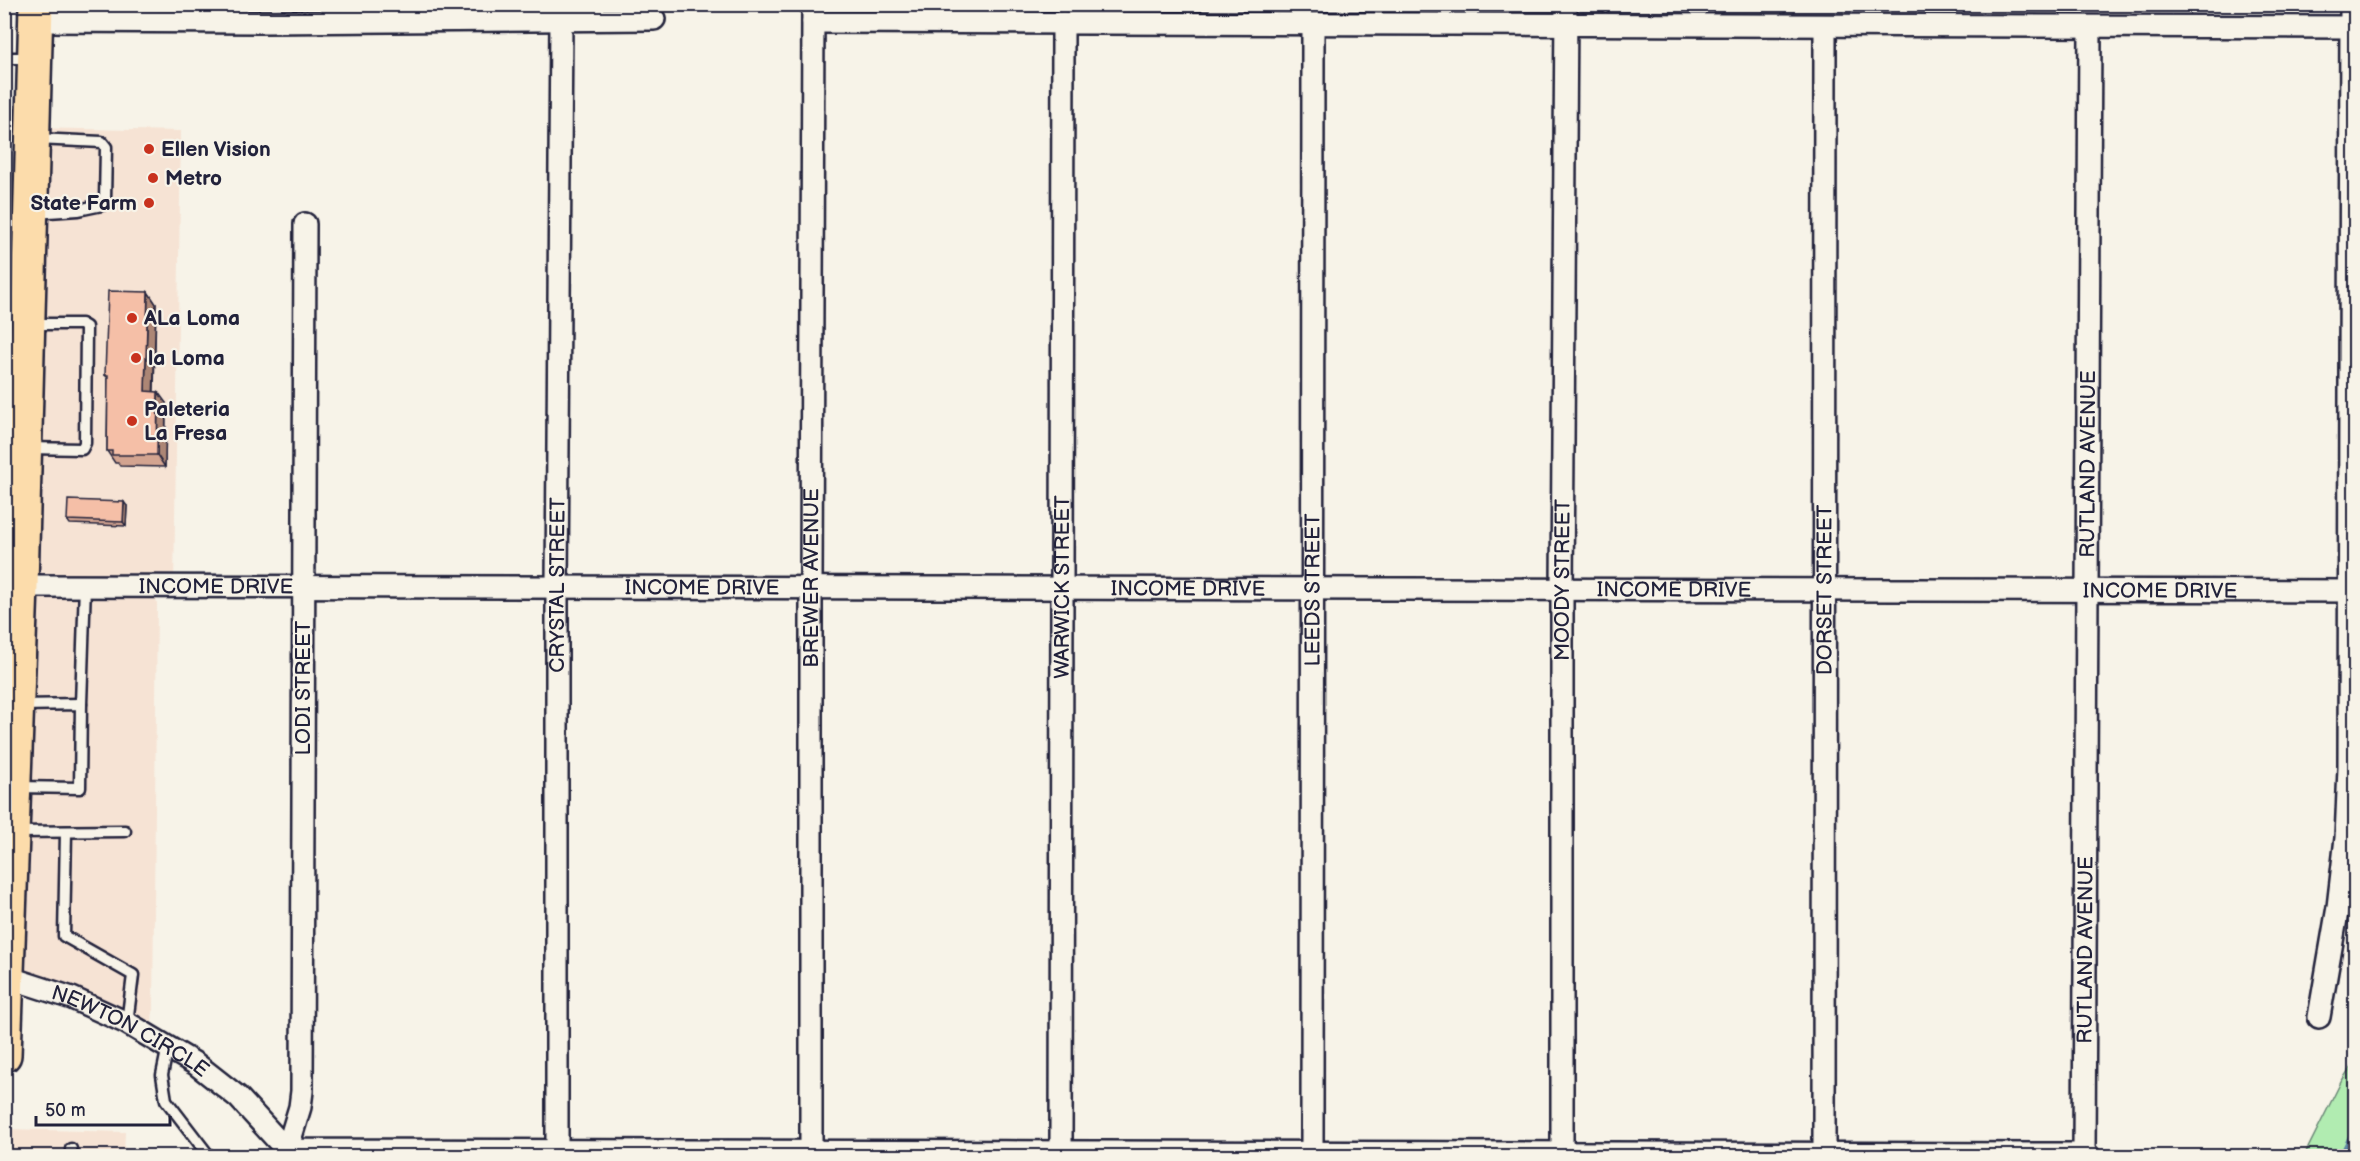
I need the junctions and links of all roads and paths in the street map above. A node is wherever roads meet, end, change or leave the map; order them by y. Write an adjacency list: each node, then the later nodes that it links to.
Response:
1 (2351, 4): 11 (street)
2 (36, 13): 5 (street); 12 (main road)
3 (813, 13): 7 (street); 22 (street, BREWER AVENUE)
4 (1566, 14): 8 (street); 9 (street); 26 (street, MOODY STREET)
5 (561, 19): 6 (street); 21 (street, CRYSTAL STREET)
6 (654, 19)
7 (1063, 23): 8 (street); 23 (street, WARWICK STREET)
8 (1313, 25): 24 (street, LEEDS STREET)
9 (1825, 26): 10 (street); 25 (street, DORSET STREET)
10 (2090, 27): 11 (street); 28 (street, RUTLAND AVENUE)
11 (2353, 27): 27 (street)
12 (20, 58): 13 (main road)
13 (33, 139): 14 (main road); 14 (lane)
14 (30, 213): 16 (main road)
15 (305, 224): 20 (street, LODI STREET)
16 (27, 324): 17 (main road); 17 (lane)
17 (23, 448): 19 (main road)
18 (85, 585): 19 (street, INCOME DRIVE); 20 (street, INCOME DRIVE); 29 (lane)
19 (21, 586): 30 (main road)
20 (304, 586): 21 (street, INCOME DRIVE); 43 (street, LODI STREET)
21 (557, 586): 22 (street, INCOME DRIVE); 40 (street, CRYSTAL STREET)
22 (811, 587): 23 (street, INCOME DRIVE); 41 (street, BREWER AVENUE)
23 (1062, 588): 24 (street, INCOME DRIVE); 42 (street, WARWICK STREET)
24 (1312, 588): 26 (street, INCOME DRIVE); 44 (street, LEEDS STREET)
25 (1825, 589): 26 (street, INCOME DRIVE); 28 (street, INCOME DRIVE); 46 (street, DORSET STREET)
26 (1562, 590): 45 (street, MOODY STREET)
27 (2352, 591): 28 (street, INCOME DRIVE); 36 (street)
28 (2086, 592): 47 (street, RUTLAND AVENUE)
29 (81, 704): 30 (lane); 31 (lane)
30 (15, 705): 31 (main road)
31 (12, 787): 33 (main road)
32 (125, 831): 34 (lane)
33 (11, 832): 34 (lane); 35 (main road)
34 (66, 832): 37 (lane)
35 (7, 977): 37 (street, NEWTON CIRCLE); 39 (main road)
36 (2319, 1017)
37 (127, 1023): 38 (street, NEWTON CIRCLE)
38 (168, 1047): 43 (street, NEWTON CIRCLE); 48 (lane)
39 (4, 1055)
40 (557, 1150): 41 (street); 43 (street)
41 (811, 1151): 42 (street)
42 (1061, 1151): 44 (street)
43 (290, 1153)
44 (1312, 1154): 45 (street)
45 (1563, 1155): 46 (street)
46 (1824, 1155): 47 (street)
47 (2087, 1155)
48 (209, 1156)

